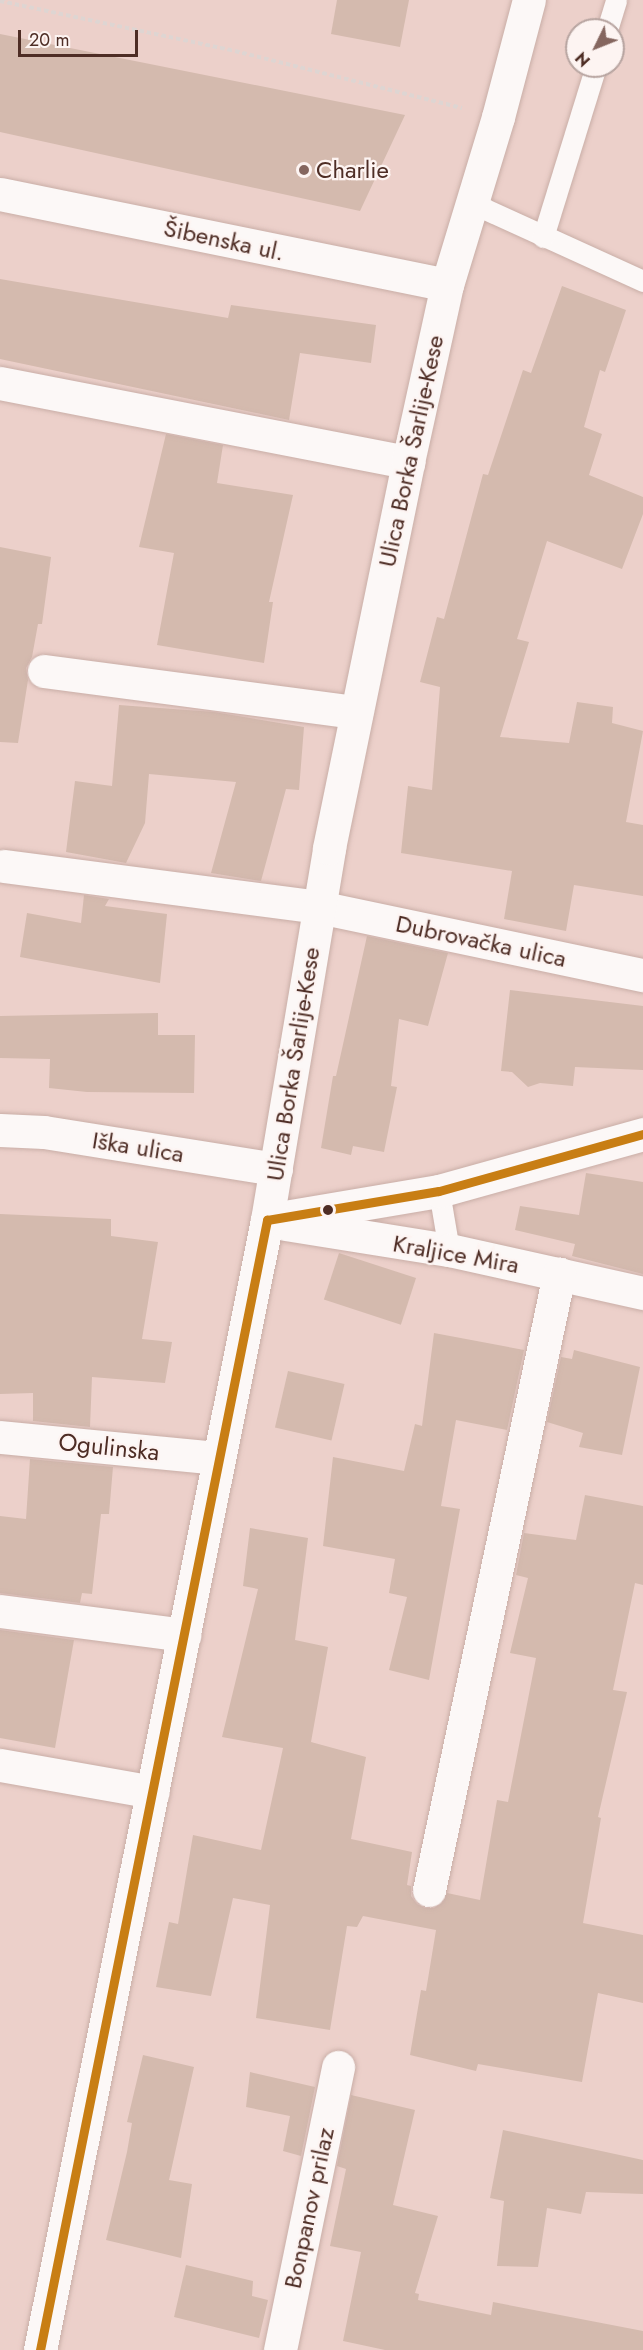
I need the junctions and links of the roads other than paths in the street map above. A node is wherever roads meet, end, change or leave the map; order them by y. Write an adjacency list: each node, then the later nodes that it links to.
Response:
1 (529, 0): 6 (street, Ulica Borka Šarlije-Kese)
2 (616, 0): 3 (lane)
3 (611, 18)
4 (592, 78): 7 (lane)
5 (0, 194): 9 (street, Šibenska ul.)
6 (472, 203): 7 (lane); 9 (street, Ulica Borka Šarlije-Kese)
7 (543, 237): 8 (lane)
8 (643, 281)
9 (447, 285): 11 (street, Ulica Borka Šarlije-Kese)
10 (0, 383): 11 (street)
11 (408, 462): 13 (street, Ulica Borka Šarlije-Kese)
12 (44, 671): 13 (street)
13 (356, 712): 15 (street, Ulica Borka Šarlije-Kese)
14 (4, 866): 15 (street)
15 (319, 907): 16 (street, Dubrovačka ulica); 19 (street, Ulica Borka Šarlije-Kese)
16 (643, 975)
17 (0, 1130): 19 (street, Iška ulica)
18 (643, 1134): 20 (street)
19 (276, 1169): 21 (street, Ulica Borka Šarlije-Kese)
20 (439, 1191): 21 (street); 22 (lane)
21 (267, 1220): 22 (street, Kraljice Mira); 26 (street, Ulica Borka Šarlije-Kese)
22 (449, 1250): 23 (street, Kraljice Mira)
23 (559, 1274): 24 (street, Kraljice Mira); 31 (street)
24 (643, 1293)
25 (0, 1437): 26 (street, Ogulinska)
26 (218, 1458): 28 (street, Ulica Borka Šarlije-Kese)
27 (0, 1611): 28 (street)
28 (184, 1635): 30 (street, Ulica Borka Šarlije-Kese)
29 (0, 1765): 30 (street)
30 (153, 1792): 33 (street, Ulica Borka Šarlije-Kese)
31 (429, 1890)
32 (338, 2067): 34 (street, Bonpanov prilaz)
33 (40, 2350)
34 (280, 2350)

